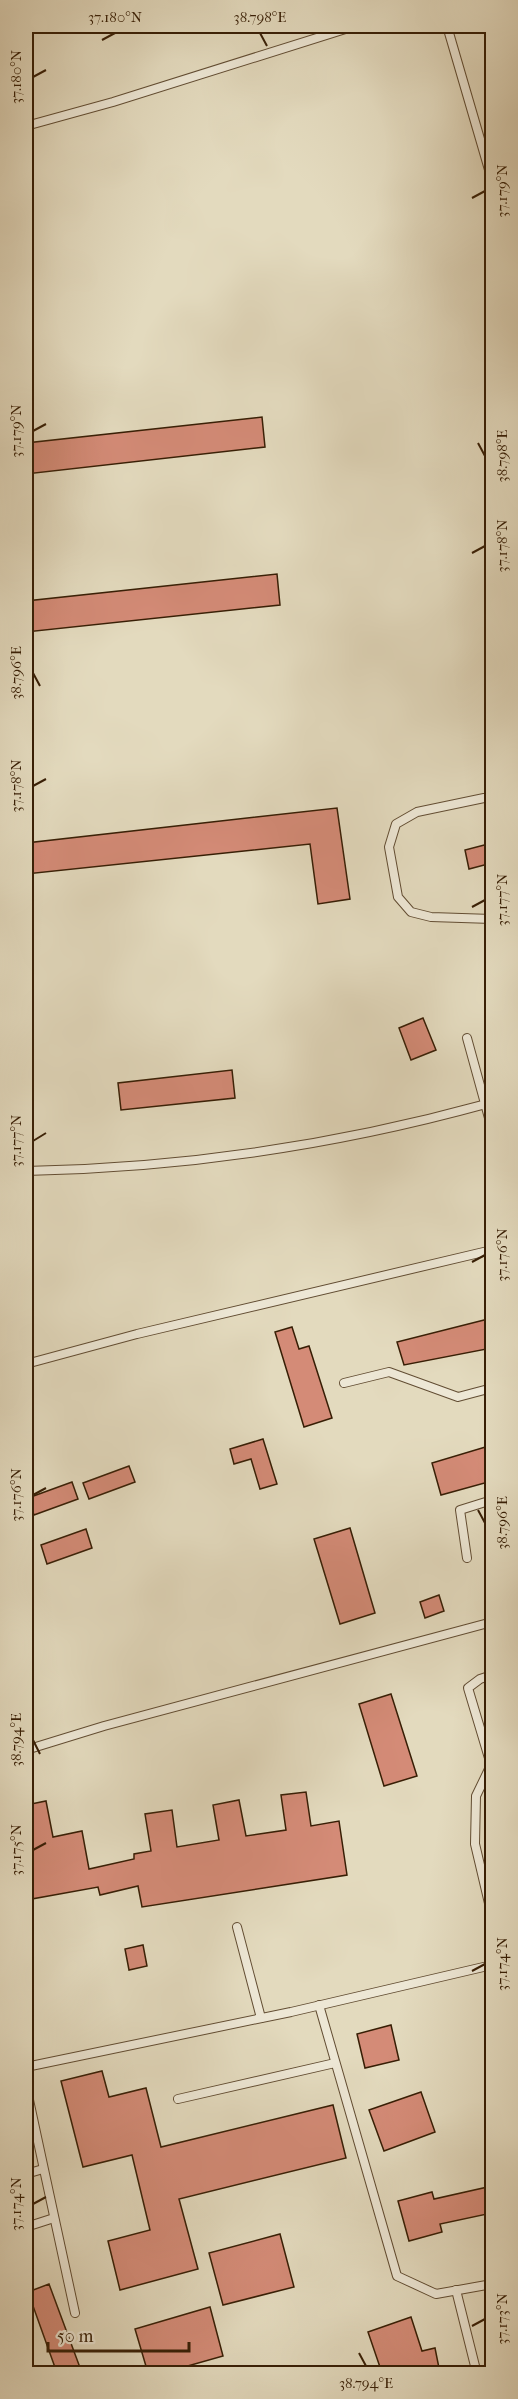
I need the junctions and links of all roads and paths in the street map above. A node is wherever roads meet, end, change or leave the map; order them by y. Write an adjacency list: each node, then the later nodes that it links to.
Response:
1 (355, 26): 3 (lane)
2 (447, 26): 4 (lane)
3 (26, 126)
4 (492, 180)
5 (483, 798): 6 (lane)
6 (492, 919)
7 (468, 1038): 8 (lane)
8 (486, 1104): 9 (lane); 10 (lane)
9 (492, 1128)
10 (26, 1171)
11 (492, 1250): 12 (lane)
12 (26, 1364)
13 (344, 1383): 14 (lane)
14 (492, 1388)
15 (492, 1500): 16 (lane)
16 (467, 1558)
17 (492, 1622): 19 (lane)
18 (492, 1675): 20 (lane)
19 (26, 1750)
20 (491, 1768): 21 (lane)
21 (492, 1916)
22 (237, 1927): 25 (lane)
23 (492, 1965): 24 (lane)
24 (319, 2005): 25 (lane); 26 (lane)
25 (261, 2018): 27 (lane)
26 (335, 2063): 29 (lane); 35 (lane)
27 (26, 2067)
28 (26, 2086): 30 (lane)
29 (178, 2099)
30 (43, 2169): 31 (lane); 32 (lane)
31 (26, 2174)
32 (54, 2218): 33 (lane); 36 (lane)
33 (26, 2227)
34 (492, 2284): 35 (lane)
35 (456, 2290): 37 (lane)
36 (75, 2313)
37 (477, 2373)

